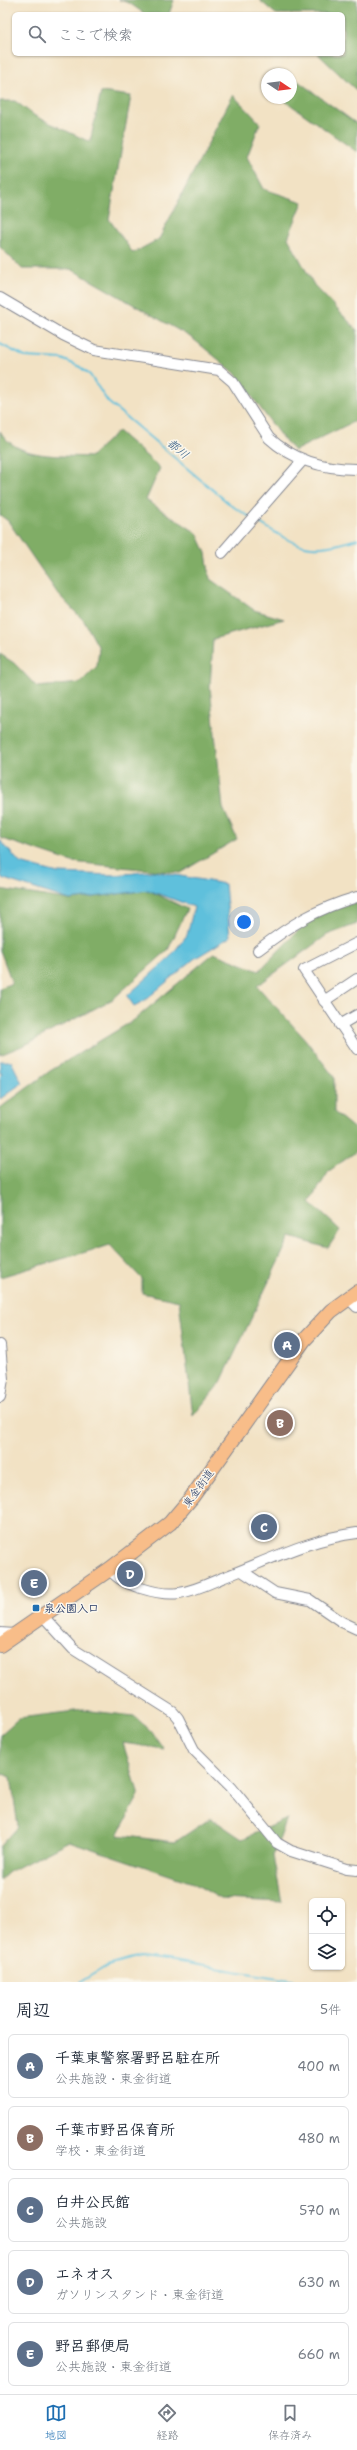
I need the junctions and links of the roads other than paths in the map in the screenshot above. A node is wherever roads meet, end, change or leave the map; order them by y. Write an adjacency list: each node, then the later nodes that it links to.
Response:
1 (0, 298): 2 (street)
2 (303, 460): 3 (street); 4 (street)
3 (357, 469)
4 (222, 553)
5 (357, 897): 7 (street)
6 (357, 943): 9 (street)
7 (258, 950)
8 (357, 979): 9 (street)
9 (324, 1001): 11 (street)
10 (357, 1015): 11 (street)
11 (340, 1025): 12 (street)
12 (357, 1049)
13 (354, 1299): 17 (highway, 東金街道)
14 (0, 1346): 15 (street)
15 (0, 1397)
16 (357, 1533): 18 (street)
17 (110, 1569): 18 (street); 19 (highway, 東金街道)
18 (242, 1571): 20 (street)
19 (44, 1616): 22 (highway, 東金街道); 24 (street)
20 (357, 1629)
21 (0, 1633): 22 (street)
22 (15, 1634): 23 (highway, 東金街道)
23 (0, 1645)
24 (357, 1870)

